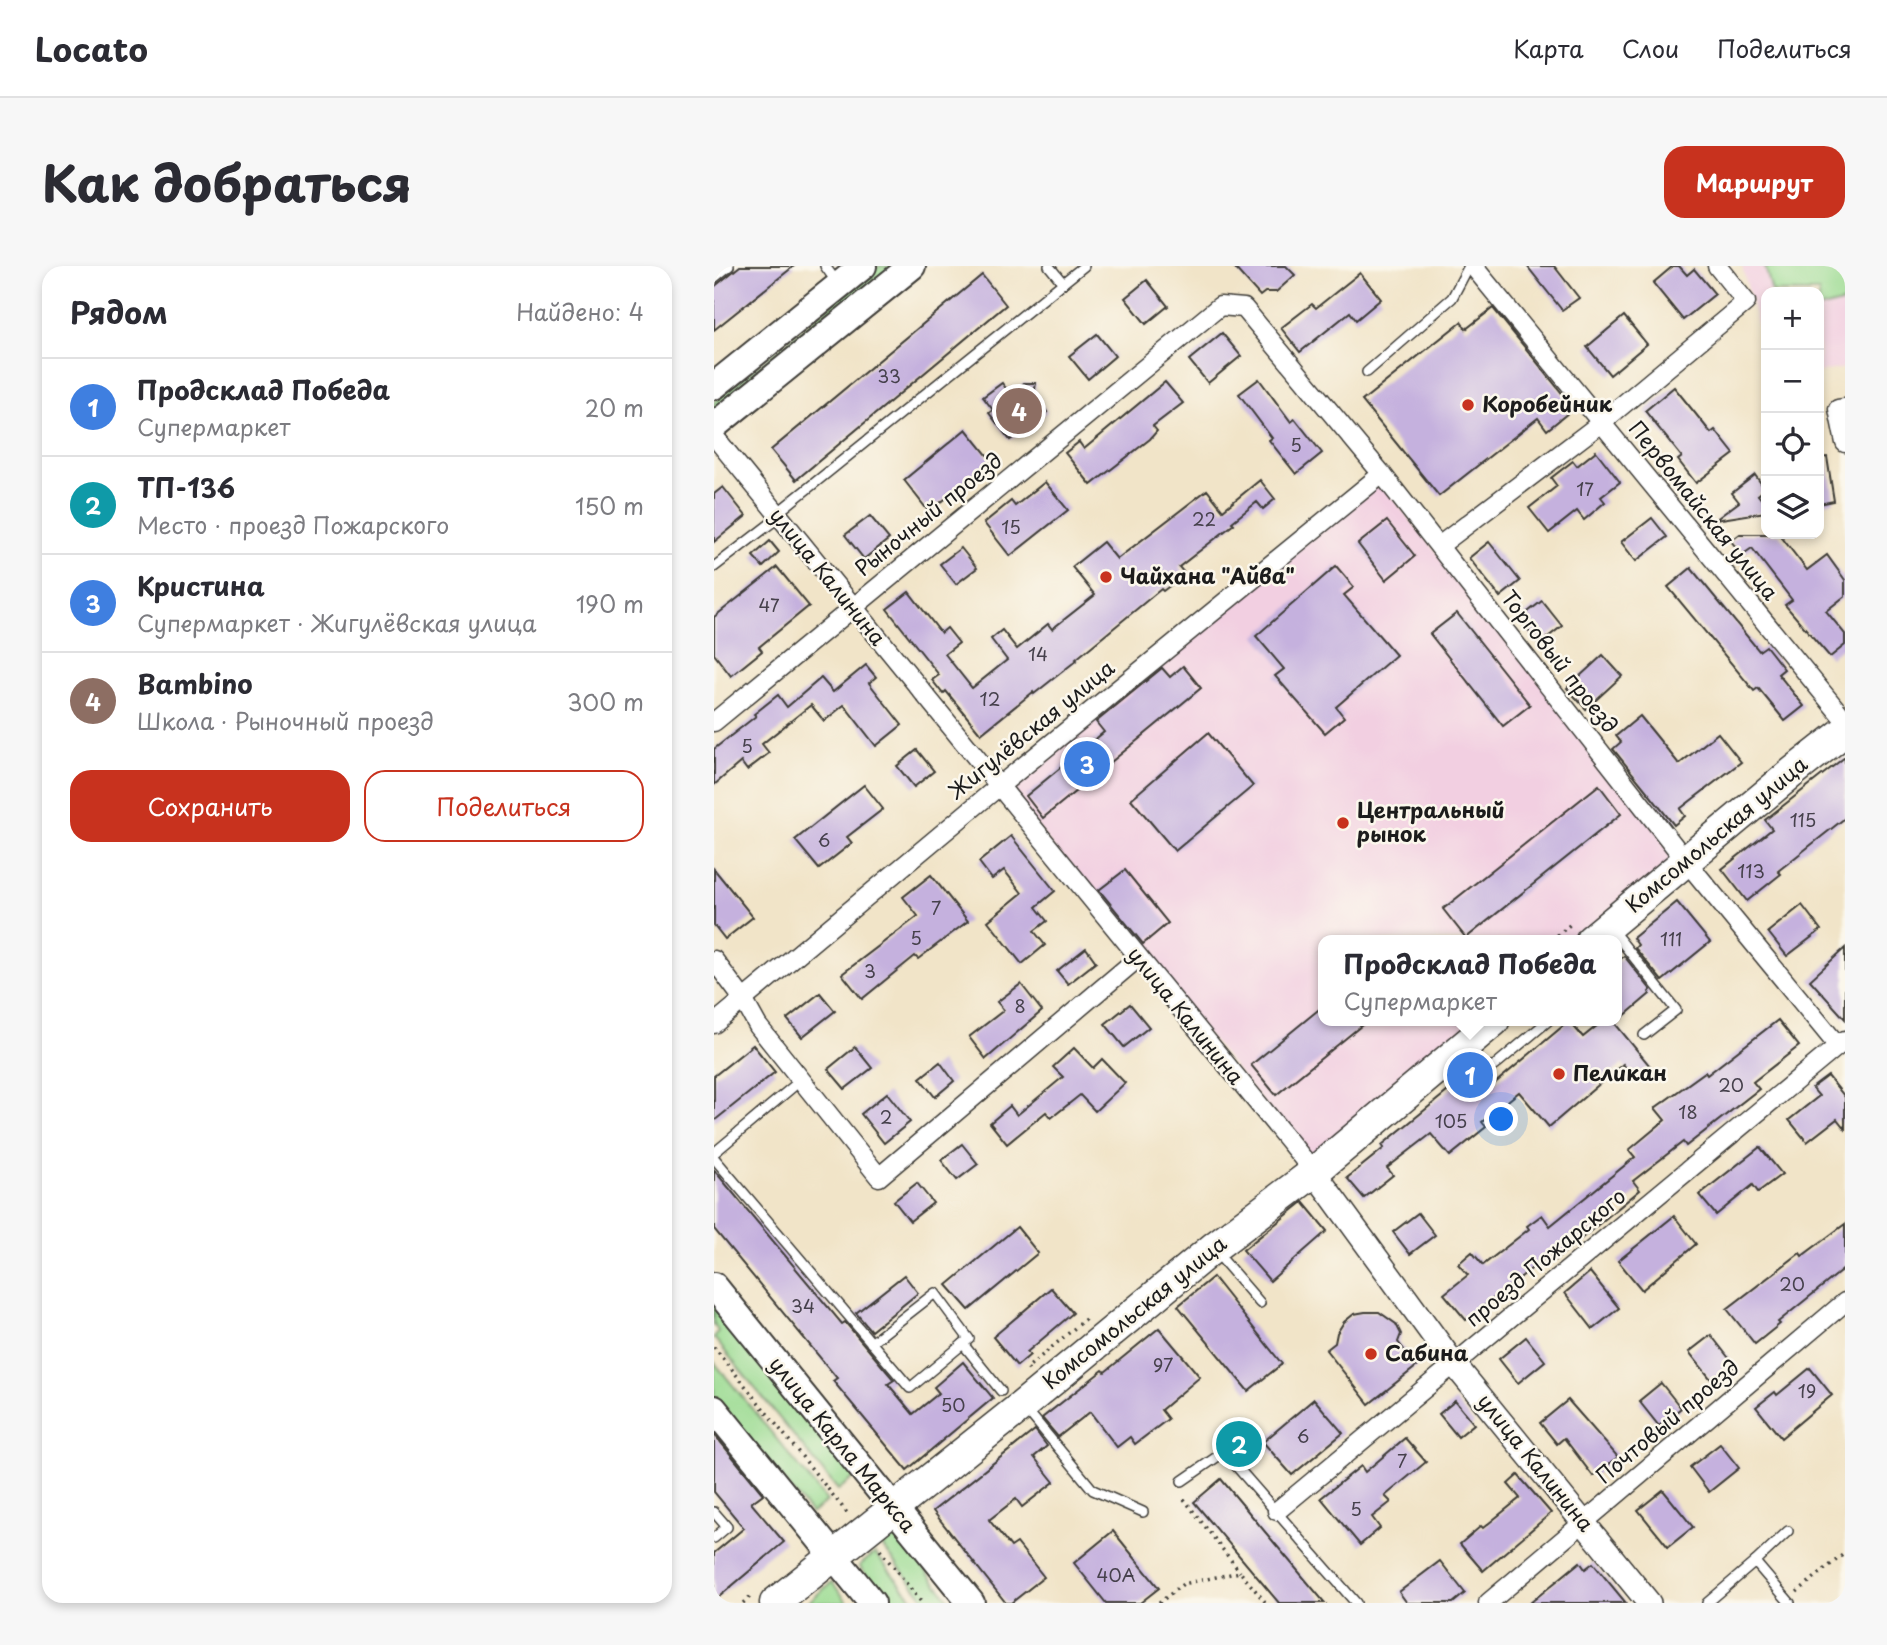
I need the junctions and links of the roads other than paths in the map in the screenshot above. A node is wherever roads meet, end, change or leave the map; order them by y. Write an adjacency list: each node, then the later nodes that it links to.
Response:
1 (729, 266): 9 (lane)
2 (863, 266): 8 (main road)
3 (912, 266): 16 (main road)
4 (1049, 266): 10 (lane)
5 (1084, 266): 10 (lane)
6 (1471, 266): 12 (lane); 15 (street, Первомайская улица)
7 (1717, 266): 15 (street)
8 (832, 276): 13 (main road)
9 (714, 278)
10 (1063, 283): 20 (lane)
11 (1244, 308): 19 (street, Торговый проезд); 23 (street, Рыночный проезд)
12 (1367, 372)
13 (714, 386)
14 (1845, 408): 18 (street)
15 (1601, 422): 21 (street); 24 (street, Первомайская улица)
16 (714, 426)
17 (714, 436): 20 (street, улица Калинина)
18 (1845, 443)
19 (1382, 474): 21 (street, Торговый проезд); 27 (street, Жигулёвская улица)
20 (777, 515): 22 (lane); 23 (street, улица Калинина)
21 (1439, 545): 28 (street, Торговый проезд)
22 (714, 567)
23 (852, 607): 25 (street, Рыночный проезд); 27 (street, улица Калинина)
24 (1845, 720)
25 (714, 722)
26 (1845, 731): 28 (main road, Комсомольская улица)
27 (998, 787): 31 (street, улица Калинина); 33 (street, Жигулёвская улица)
28 (1686, 861): 29 (main road, Комсомольская улица); 38 (street, Торговый проезд)
29 (1600, 933)
30 (1622, 955): 37 (lane)
31 (1138, 958): 40 (street); 42 (street, улица Калинина)
32 (714, 960): 33 (street)
33 (743, 999): 34 (street, Жигулёвская улица); 40 (street)
34 (714, 1024)
35 (1488, 1026): 39 (main road, Комсомольская улица)
36 (1542, 1026): 39 (lane)
37 (1644, 1035)
38 (1841, 1043): 49 (street, проезд Пожарского)
39 (1464, 1046): 42 (main road, Комсомольская улица)
40 (801, 1080): 41 (lane)
41 (714, 1156): 47 (lane)
42 (1314, 1172): 43 (main road, Комсомольская улица); 49 (street, улица Калинина)
43 (1213, 1248): 46 (lane); 50 (main road, Комсомольская улица)
44 (714, 1286): 53 (main road, улица Карла Маркса)
45 (1845, 1302): 57 (street, Почтовый проезд)
46 (1260, 1303)
47 (871, 1343): 48 (lane); 48 (lane)
48 (963, 1344): 50 (lane)
49 (1454, 1364): 54 (street, проезд Пожарского); 57 (street, улица Калинина)
50 (1012, 1398): 53 (main road, Комсомольская улица); 56 (lane)
51 (714, 1409): 60 (main road)
52 (1182, 1481): 54 (lane)
53 (893, 1507): 60 (main road, Комсомольская улица); 65 (main road, улица Карла Маркса)
54 (1277, 1511): 66 (lane)
55 (714, 1512): 59 (lane)
56 (1143, 1512)
57 (1584, 1522): 67 (street, Почтовый проезд); 68 (street, улица Калинина)
58 (1788, 1531): 61 (lane)
59 (714, 1538)
60 (833, 1555): 63 (main road, Комсомольская улица); 64 (main road)
61 (1755, 1562): 62 (lane); 69 (lane)
62 (1788, 1602)
63 (775, 1603)
64 (872, 1603)
65 (971, 1603)
66 (1356, 1603)
67 (1488, 1603)
68 (1649, 1603)
69 (1707, 1603)

